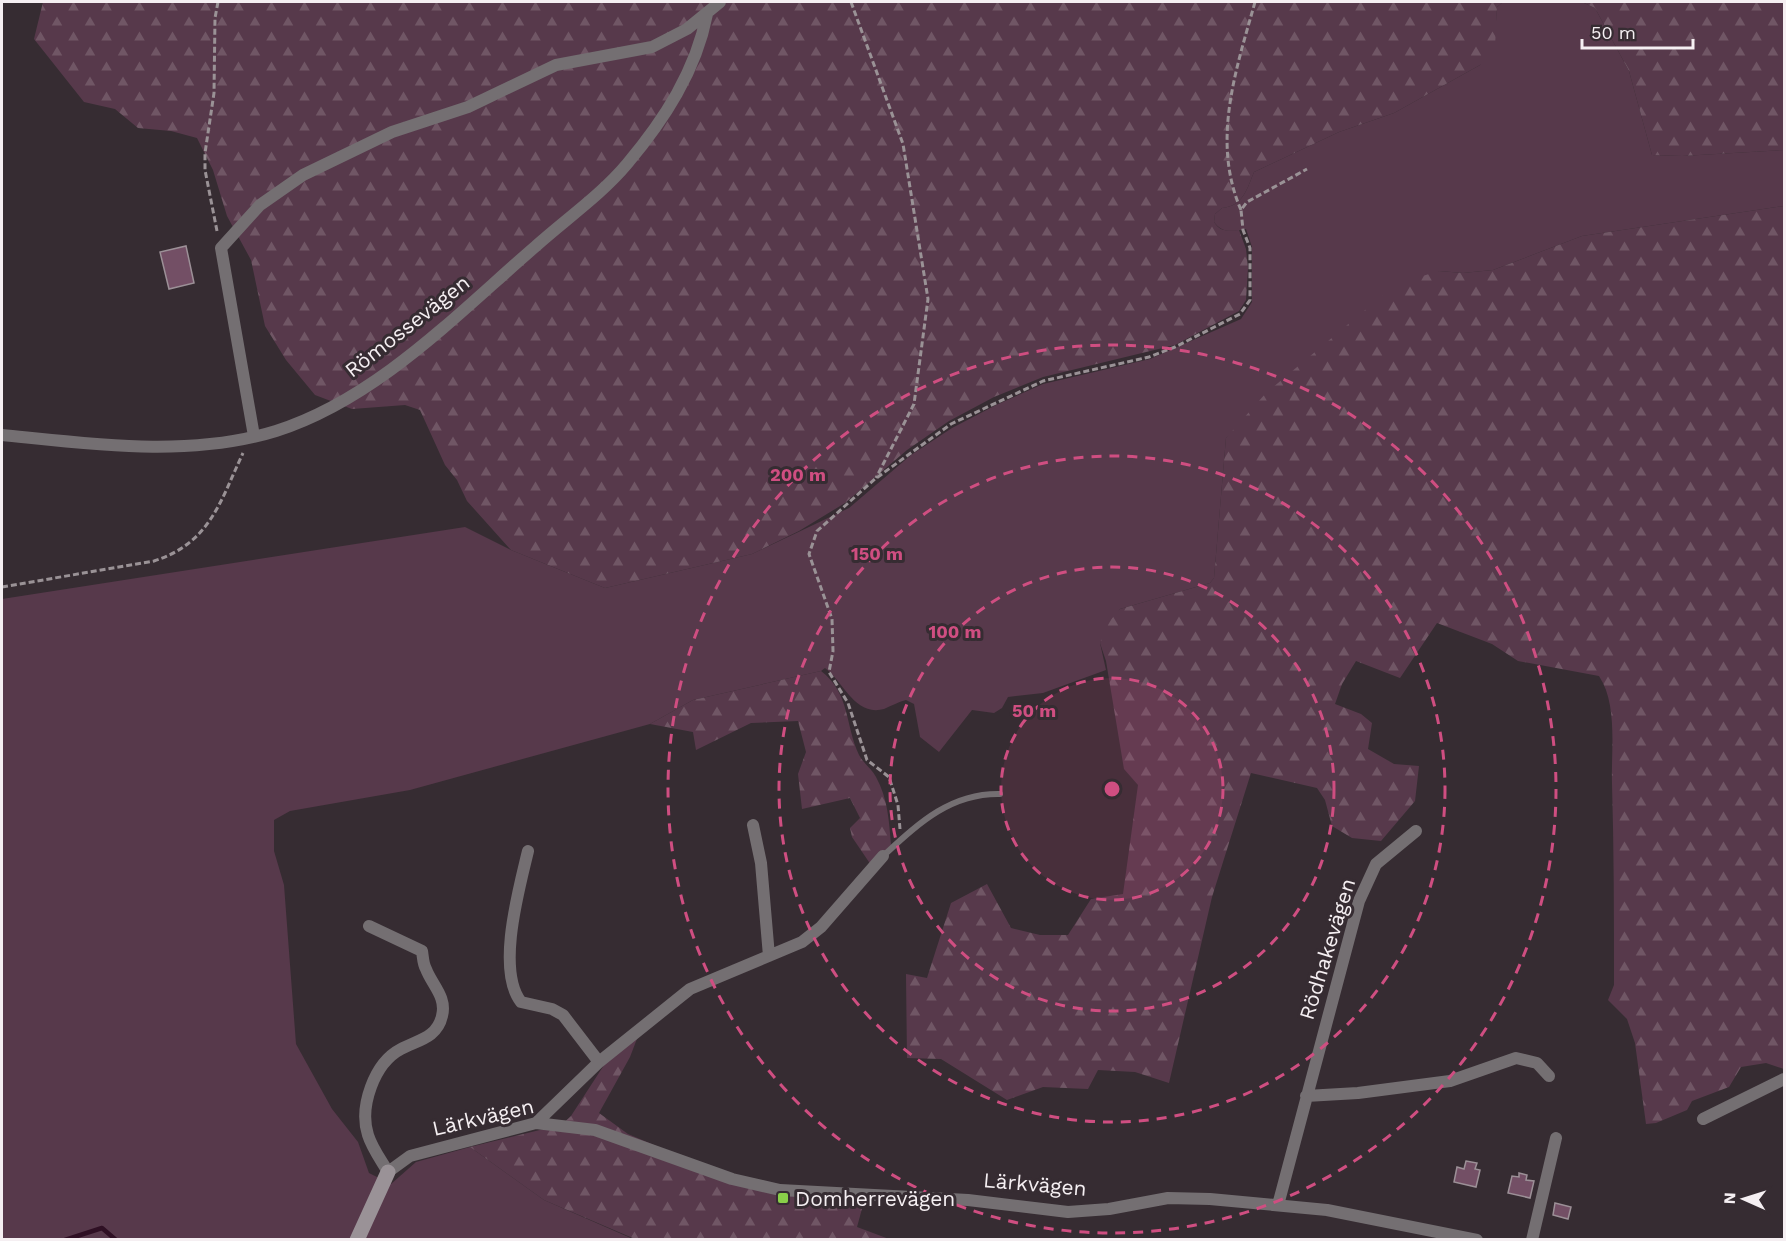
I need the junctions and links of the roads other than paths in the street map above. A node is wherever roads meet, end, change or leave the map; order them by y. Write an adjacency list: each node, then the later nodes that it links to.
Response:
1 (720, 2): 2 (street)
2 (707, 14): 4 (street, Römossevägen); 4 (street)
3 (2, 435): 4 (street, Römossevägen)
4 (250, 437)
5 (1000, 794): 9 (lane)
6 (753, 825): 11 (street)
7 (1416, 831): 15 (street, Rödhakevägen)
8 (528, 851): 12 (street)
9 (883, 856): 11 (street)
10 (369, 926): 19 (street)
11 (769, 956): 12 (street)
12 (598, 1062): 17 (street)
13 (1549, 1076): 15 (street)
14 (1785, 1079): 16 (street)
15 (1306, 1096): 20 (street, Rödhakevägen)
16 (1703, 1119)
17 (536, 1123): 19 (street, Lärkvägen); 20 (street, Lärkvägen)
18 (1556, 1138): 23 (street)
19 (388, 1172): 21 (street)
20 (1278, 1205): 22 (street, Lärkvägen)
21 (357, 1239)
22 (1478, 1239)
23 (1532, 1239)

